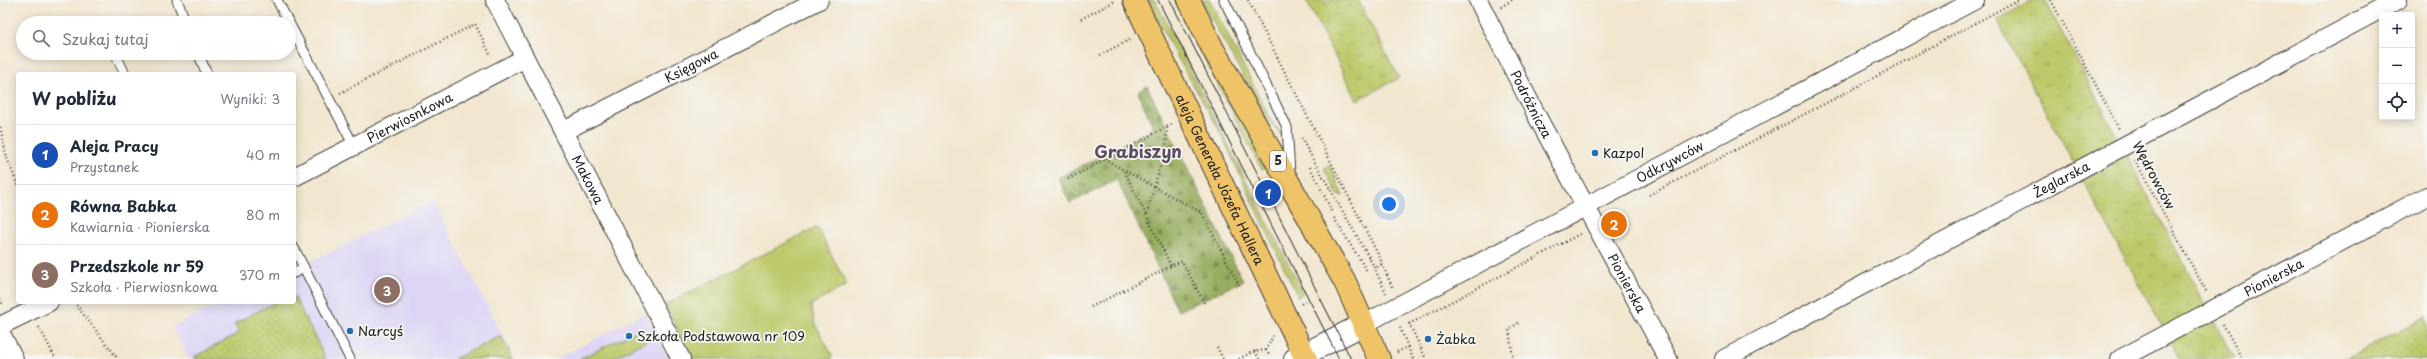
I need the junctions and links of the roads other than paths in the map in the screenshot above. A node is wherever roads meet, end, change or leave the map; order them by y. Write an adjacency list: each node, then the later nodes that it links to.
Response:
1 (176, 0): 11 (lane)
2 (277, 0): 12 (lane)
3 (495, 0): 14 (street, Makowa)
4 (819, 0): 19 (street, Księgowa)
5 (1134, 0): 32 (main road, aleja Generała Józefa Hallera)
6 (1189, 0): 22 (main road, 5)
7 (1224, 0): 22 (lane)
8 (1975, 0): 24 (street, Odkrywców)
9 (2398, 0): 36 (street, Żeglarska)
10 (1484, 2): 24 (street, Podróżnicza)
11 (183, 16)
12 (285, 16)
13 (296, 36): 20 (lane)
14 (525, 58): 19 (street, Makowa); 20 (street, Pierwiosnkowa)
15 (118, 60): 17 (lane)
16 (201, 60): 18 (lane)
17 (124, 72)
18 (206, 72)
19 (564, 131): 34 (street, Makowa)
20 (354, 146): 21 (street, Pierwiosnkowa)
21 (296, 176)
22 (1292, 186): 29 (main road, 5)
23 (2427, 196): 37 (street, Pionierska)
24 (1586, 207): 29 (street, Odkrywców); 35 (street, Pionierska)
25 (296, 252): 26 (lane)
26 (305, 272): 27 (lane); 33 (lane)
27 (296, 273)
28 (45, 304): 30 (street)
29 (1364, 324): 31 (main road, 5); 32 (street)
30 (0, 326)
31 (1386, 356)
32 (1301, 358)
33 (350, 359)
34 (681, 359)
35 (1668, 359)
36 (1724, 359)
37 (2120, 359)

